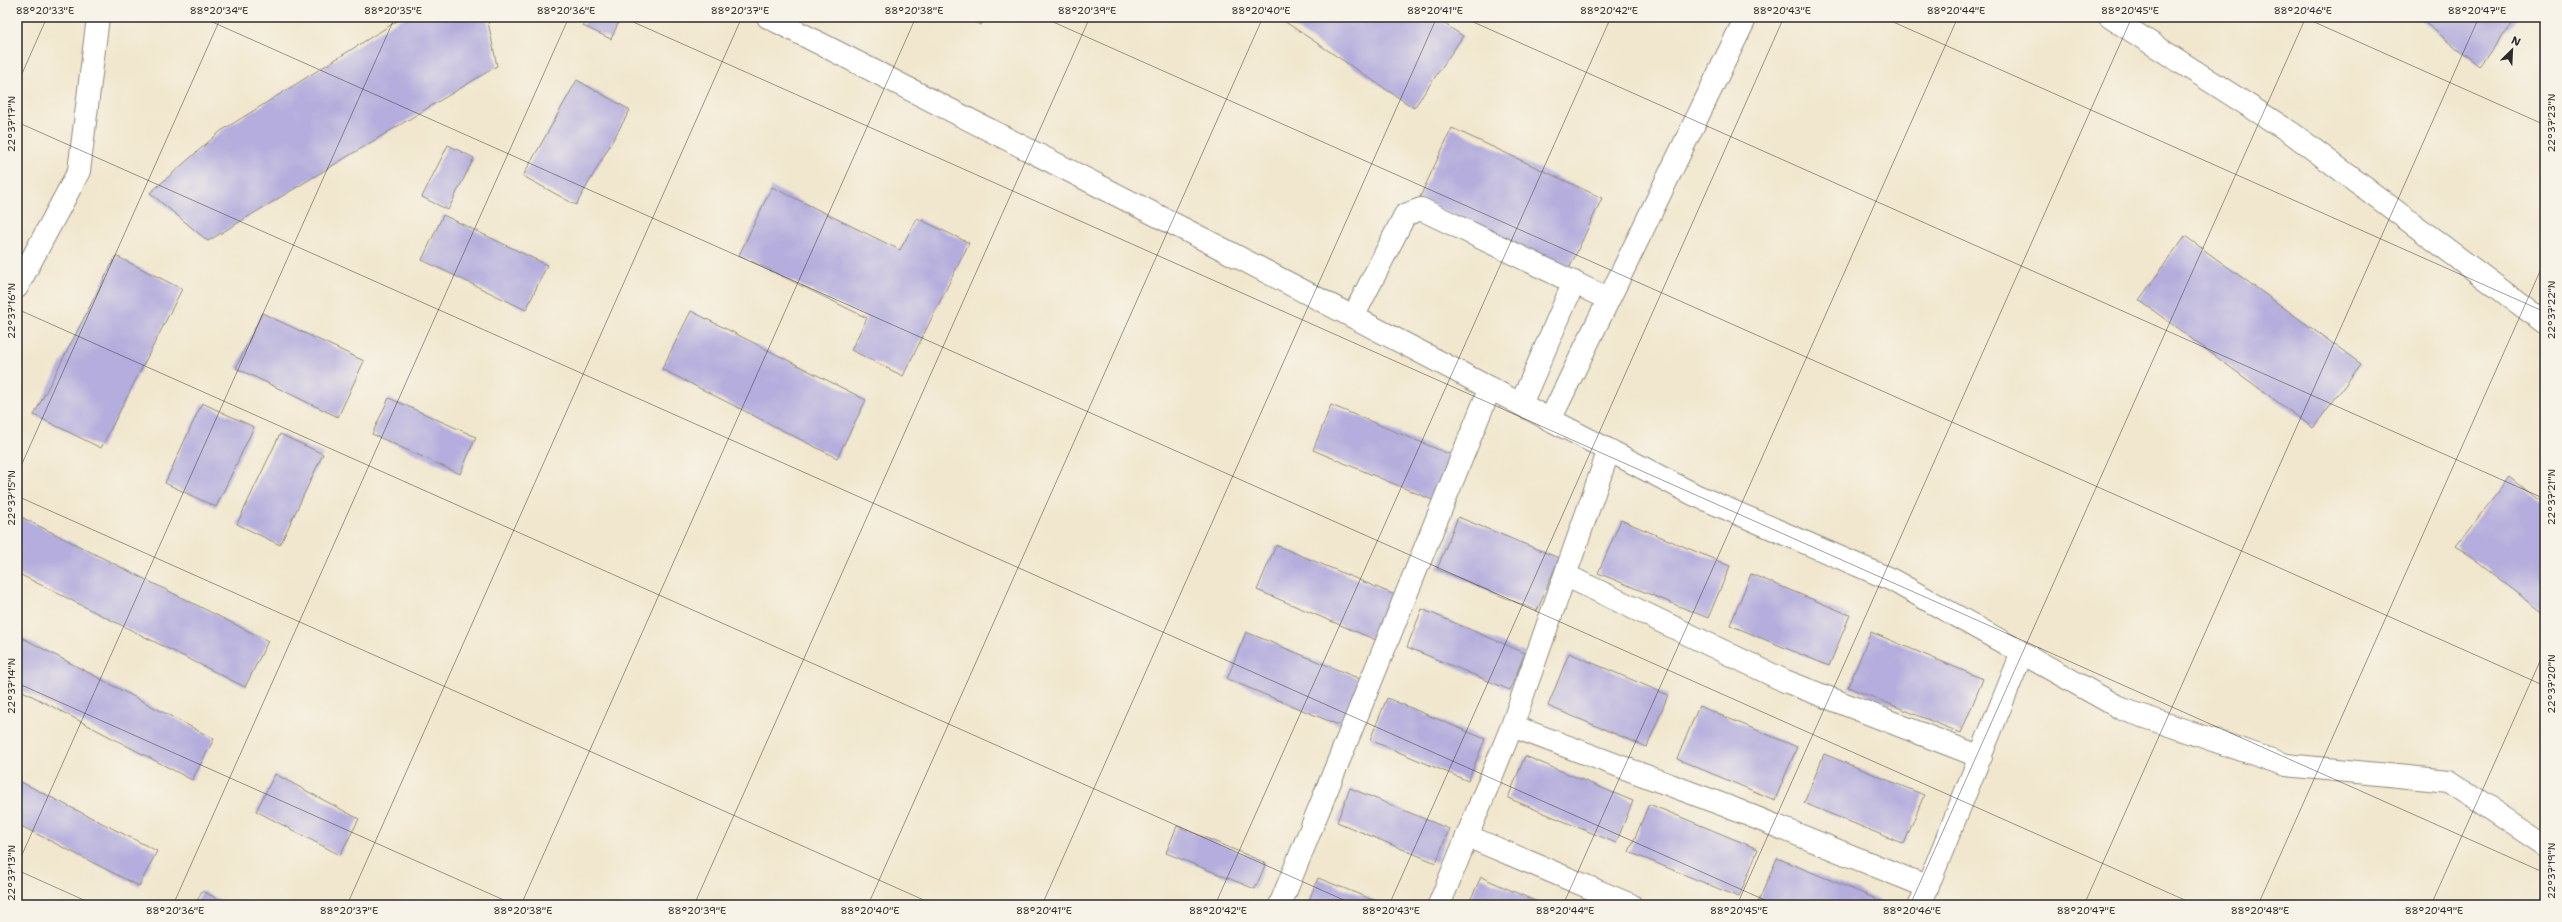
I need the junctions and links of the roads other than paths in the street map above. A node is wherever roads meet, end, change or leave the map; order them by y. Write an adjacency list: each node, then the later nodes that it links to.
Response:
1 (98, 17): 6 (street)
2 (768, 17): 8 (street)
3 (1746, 17): 7 (street)
4 (2110, 17): 9 (street)
5 (1574, 282): 7 (street); 8 (street); 11 (street)
6 (17, 287)
7 (1608, 299): 12 (street)
8 (1353, 317): 10 (street)
9 (2545, 323)
10 (1490, 388): 11 (street); 21 (street)
11 (1521, 404): 12 (street)
12 (1550, 420): 13 (street)
13 (1609, 450): 14 (street); 15 (street)
14 (1565, 575): 16 (street); 17 (street)
15 (2022, 653): 17 (street); 19 (street)
16 (1512, 726): 18 (street); 20 (street)
17 (1981, 757): 20 (street)
18 (1467, 836): 22 (street); 23 (street)
19 (2545, 844)
20 (1924, 896)
21 (1280, 905)
22 (1439, 905)
23 (1631, 905)

